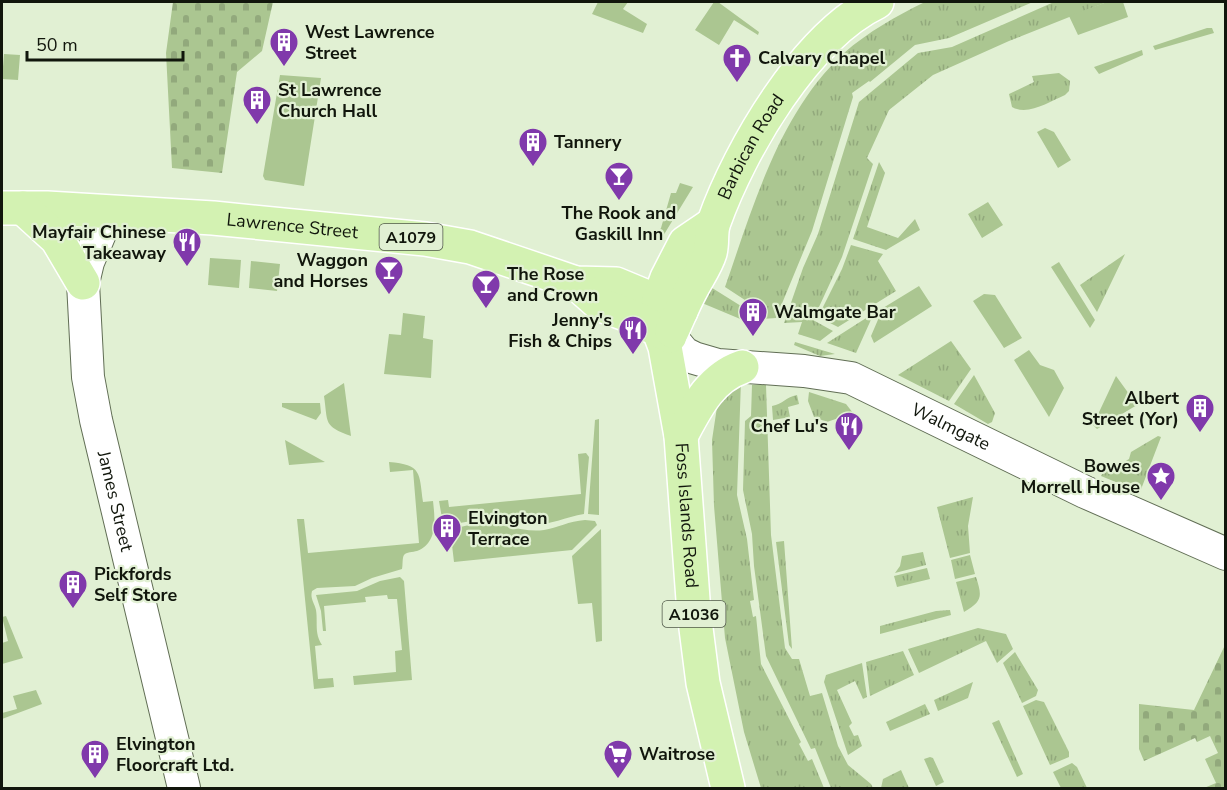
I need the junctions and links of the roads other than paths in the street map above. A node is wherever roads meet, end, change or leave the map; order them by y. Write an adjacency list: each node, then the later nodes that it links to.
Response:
1 (877, 2): 5 (main road, Barbican Road)
2 (12, 208): 3 (main road, Lawrence Street / A1079); 4 (main road)
3 (109, 212): 4 (street, James Street); 5 (main road, Lawrence Street / A1079)
4 (83, 283): 9 (street, James Street)
5 (667, 324): 6 (street, Walmgate); 7 (main road, Foss Islands Road / A1036)
6 (742, 367): 7 (main road); 8 (street, Walmgate)
7 (681, 436): 10 (main road, Foss Islands Road / A1036)
8 (1226, 554)
9 (184, 789)
10 (728, 789)

